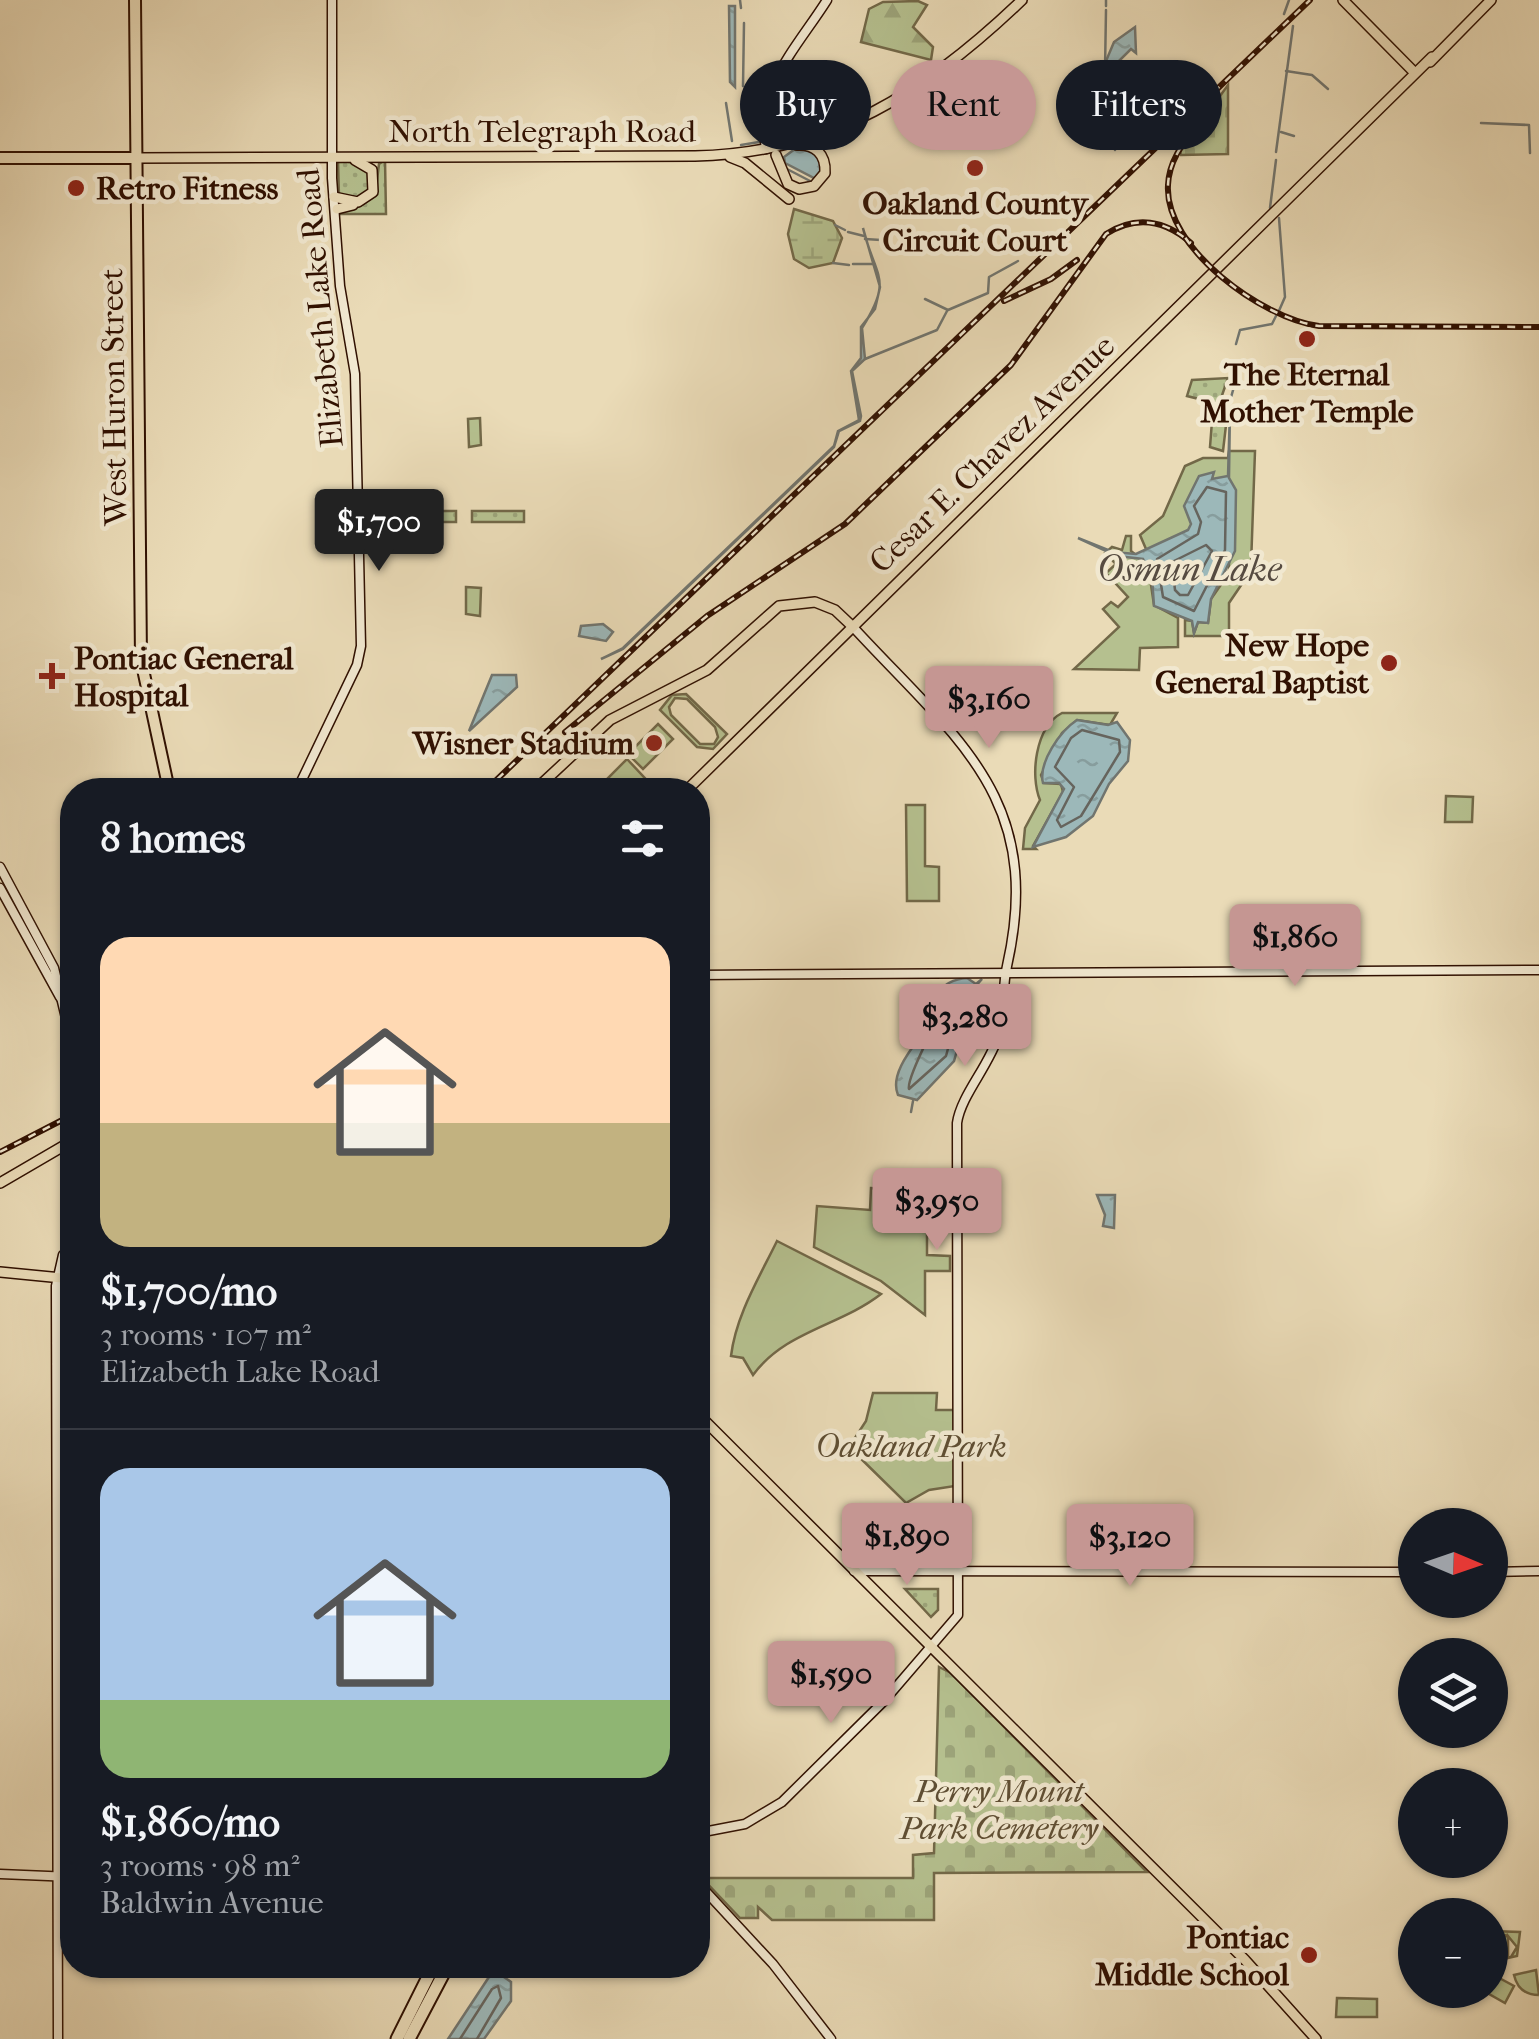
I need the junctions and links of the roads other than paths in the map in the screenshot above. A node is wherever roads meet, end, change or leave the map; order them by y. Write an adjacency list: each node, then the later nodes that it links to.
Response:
1 (134, 0): 19 (highway, West Huron Street)
2 (332, 0): 16 (main road, Elizabeth Lake Road)
3 (827, 0): 7 (main road)
4 (1022, 0): 10 (main road, North Telegraph Road)
5 (1343, 0): 8 (main road)
6 (1491, 0): 8 (main road)
7 (789, 60)
8 (1416, 73): 9 (main road); 11 (main road)
9 (1378, 108): 11 (main road); 15 (main road)
10 (871, 114)
11 (1362, 131): 15 (main road)
12 (774, 147): 12 (main road)
13 (755, 150): 14 (main road, North Telegraph Road)
14 (723, 155): 17 (main road, North Telegraph Road); 21 (main road)
15 (1332, 155): 23 (main road, Cesar E. Chavez Avenue)
16 (337, 157): 17 (main road, North Telegraph Road); 19 (main road, North Telegraph Road); 20 (main road, Elizabeth Lake Road); 20 (main road)
17 (378, 157): 22 (main road)
18 (0, 158): 19 (highway)
19 (136, 158): 26 (highway, West Huron Street)
20 (334, 197): 22 (main road, Elizabeth Lake Road)
21 (789, 198)
22 (337, 209): 27 (main road, Elizabeth Lake Road)
23 (853, 627): 25 (main road); 28 (main road); 29 (main road, Cesar E. Chavez Avenue)
24 (992, 770): 25 (main road)
25 (979, 772): 38 (main road)
26 (166, 778)
27 (303, 778)
28 (548, 778)
29 (699, 778)
30 (0, 867): 32 (main road)
31 (2, 891): 32 (main road); 33 (main road)
32 (23, 907): 35 (main road)
33 (23, 929): 34 (main road); 35 (main road)
34 (30, 940): 36 (main road); 41 (main road)
35 (48, 956): 36 (main road)
36 (54, 968): 40 (main road)
37 (1539, 970): 38 (main road)
38 (1006, 974): 39 (main road); 51 (main road)
39 (710, 975)
40 (60, 993)
41 (60, 997)
42 (60, 1149): 43 (main road)
43 (0, 1182)
44 (0, 1272): 45 (main road)
45 (60, 1281)
46 (60, 1305): 48 (main road)
47 (60, 1315): 48 (main road)
48 (58, 1329): 58 (main road)
49 (710, 1426): 50 (main road)
50 (854, 1570): 51 (main road); 55 (main road)
51 (959, 1570): 53 (main road); 55 (main road)
52 (1539, 1571): 54 (main road)
53 (1398, 1572)
54 (1508, 1572)
55 (930, 1646): 56 (main road); 66 (main road)
56 (710, 1830)
57 (0, 1874): 58 (main road)
58 (57, 1877): 62 (main road)
59 (710, 1897): 65 (main road)
60 (428, 1978): 63 (highway)
61 (441, 1978): 64 (highway)
62 (58, 2039)
63 (397, 2039)
64 (409, 2039)
65 (831, 2039)
66 (1316, 2039)

